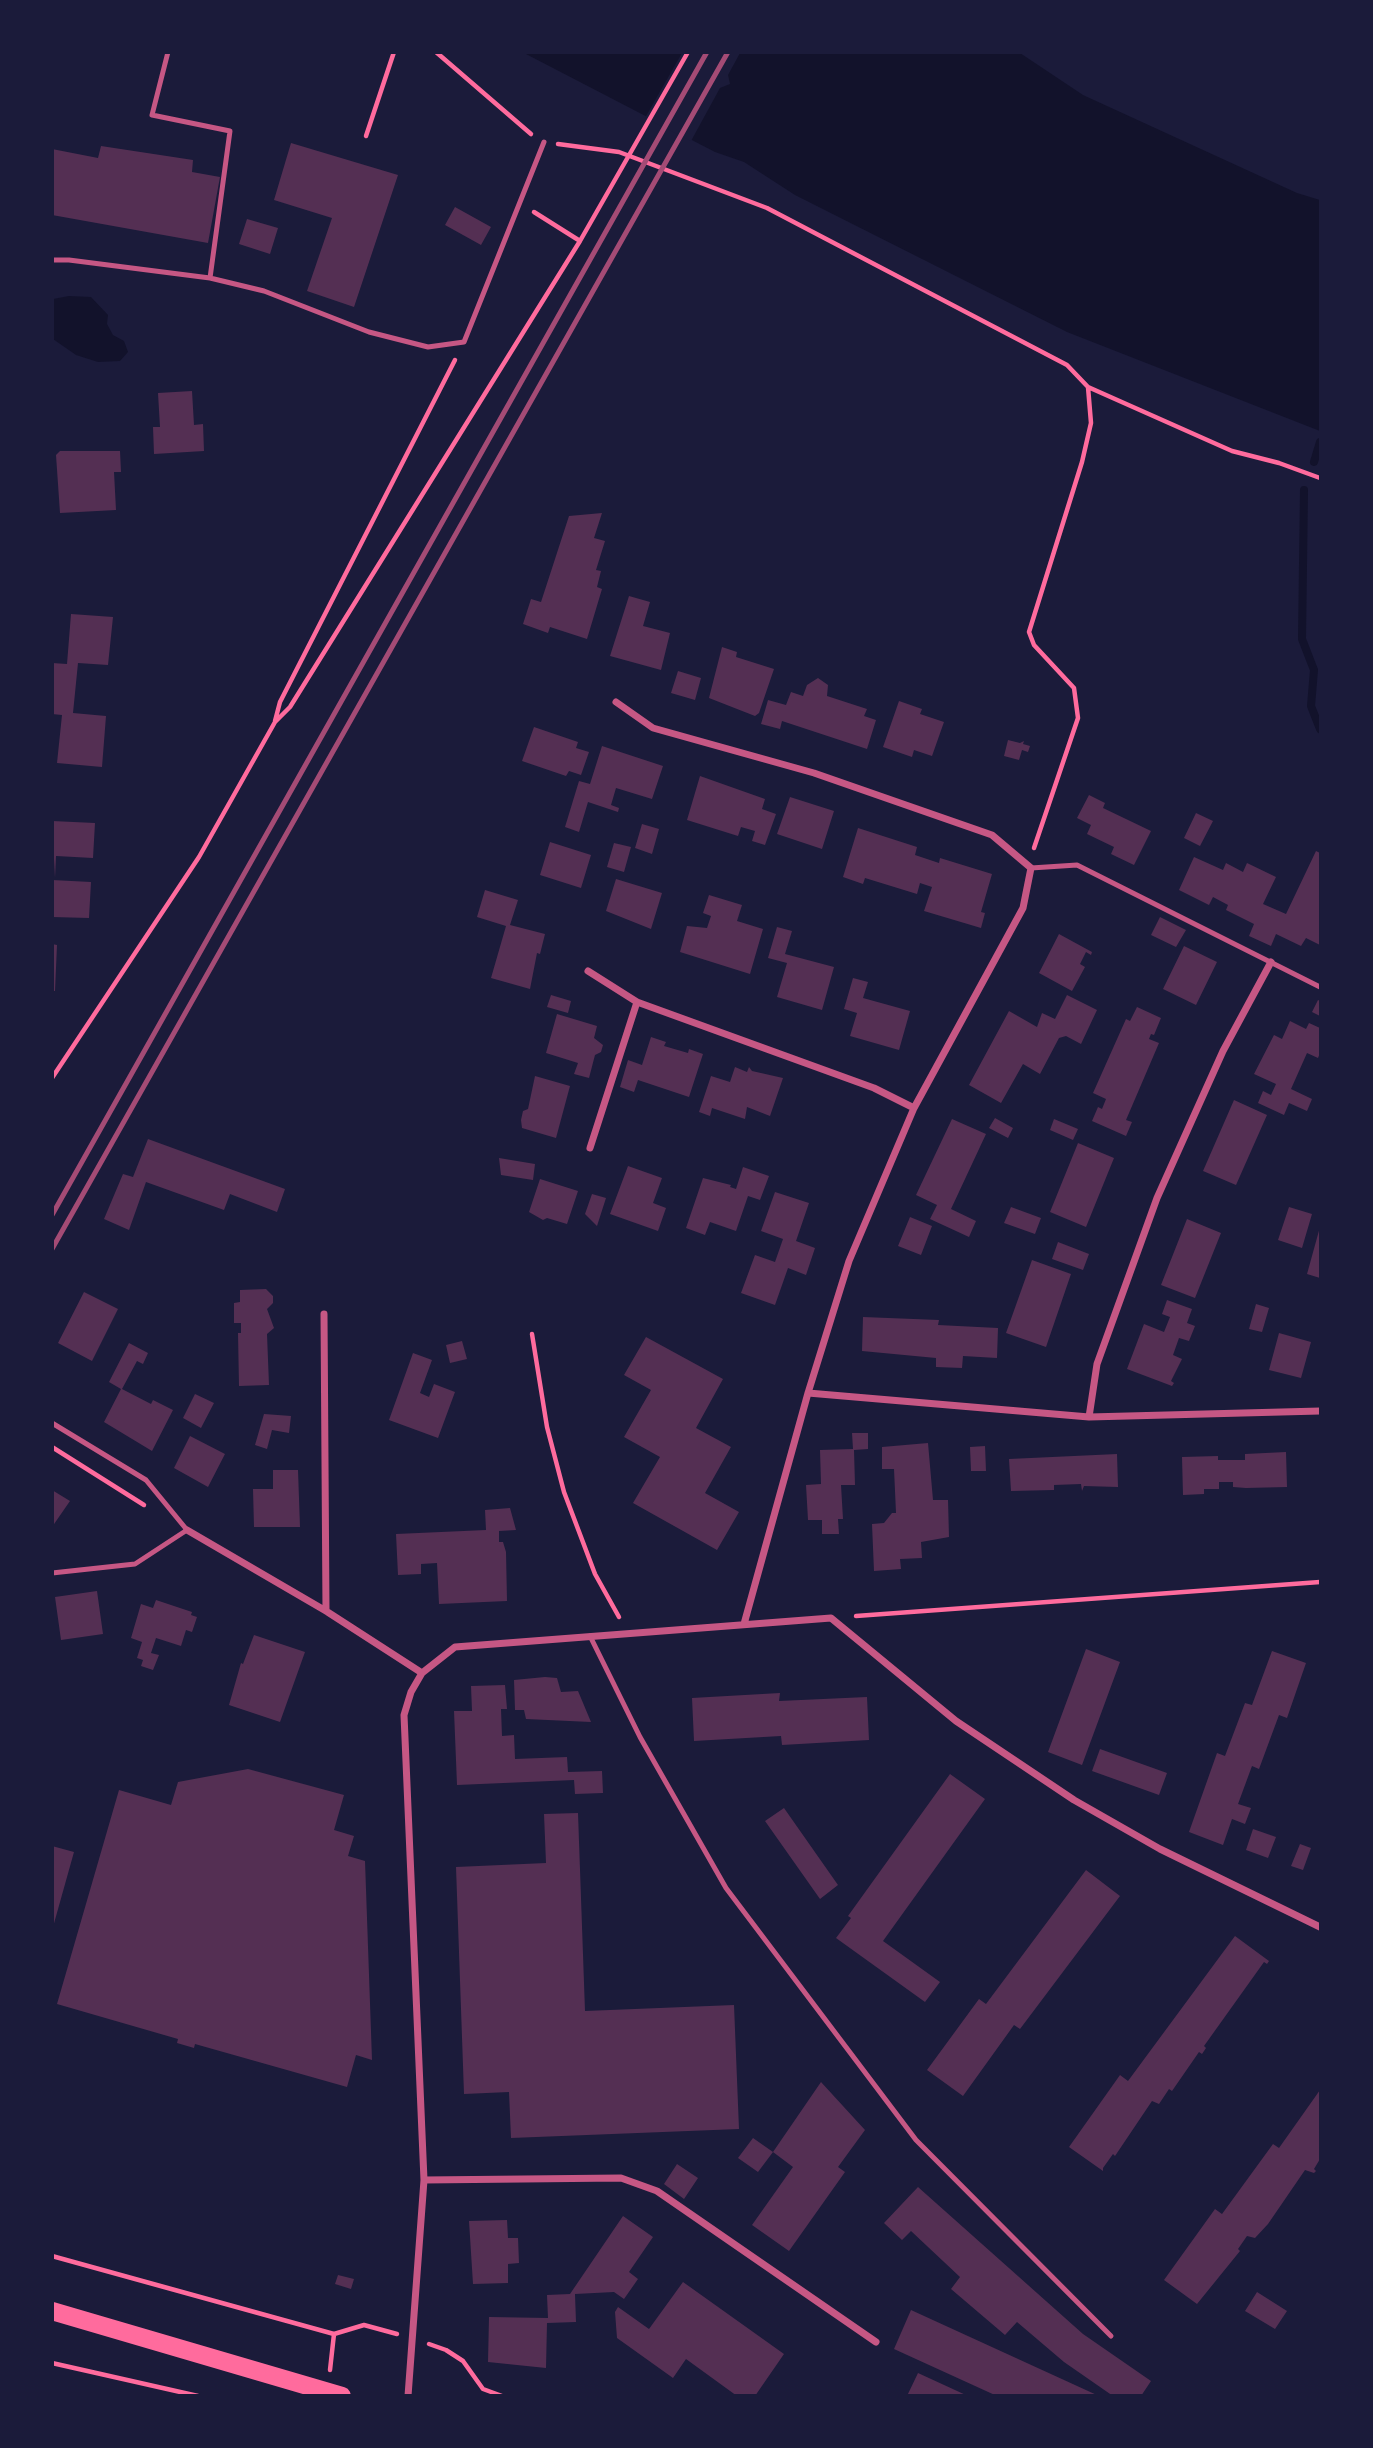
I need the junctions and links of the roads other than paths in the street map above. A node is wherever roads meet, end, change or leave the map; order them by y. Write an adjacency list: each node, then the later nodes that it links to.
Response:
1 (168, 52): 4 (lane)
2 (544, 142): 4 (lane)
3 (52, 260): 4 (lane)
4 (210, 278)
5 (616, 702): 6 (street)
6 (1031, 868): 7 (lane); 11 (street)
7 (1271, 962): 9 (lane); 16 (street)
8 (588, 971): 10 (street)
9 (1321, 988)
10 (637, 1002): 11 (street); 12 (street)
11 (914, 1108): 14 (street)
12 (590, 1148)
13 (324, 1314): 20 (street)
14 (808, 1393): 16 (street); 21 (street)
15 (1321, 1411): 16 (street)
16 (1089, 1417)
17 (52, 1423): 18 (lane)
18 (187, 1530): 19 (lane); 20 (street)
19 (52, 1573)
20 (326, 1611): 23 (street)
21 (744, 1624): 22 (street); 24 (street)
22 (590, 1636): 23 (street); 27 (lane)
23 (422, 1673): 25 (street)
24 (1321, 1927)
25 (424, 2180): 28 (street); 30 (street)
26 (52, 2311): 29 (main road)
27 (1111, 2336)
28 (876, 2342)
29 (335, 2394)
30 (408, 2396)

